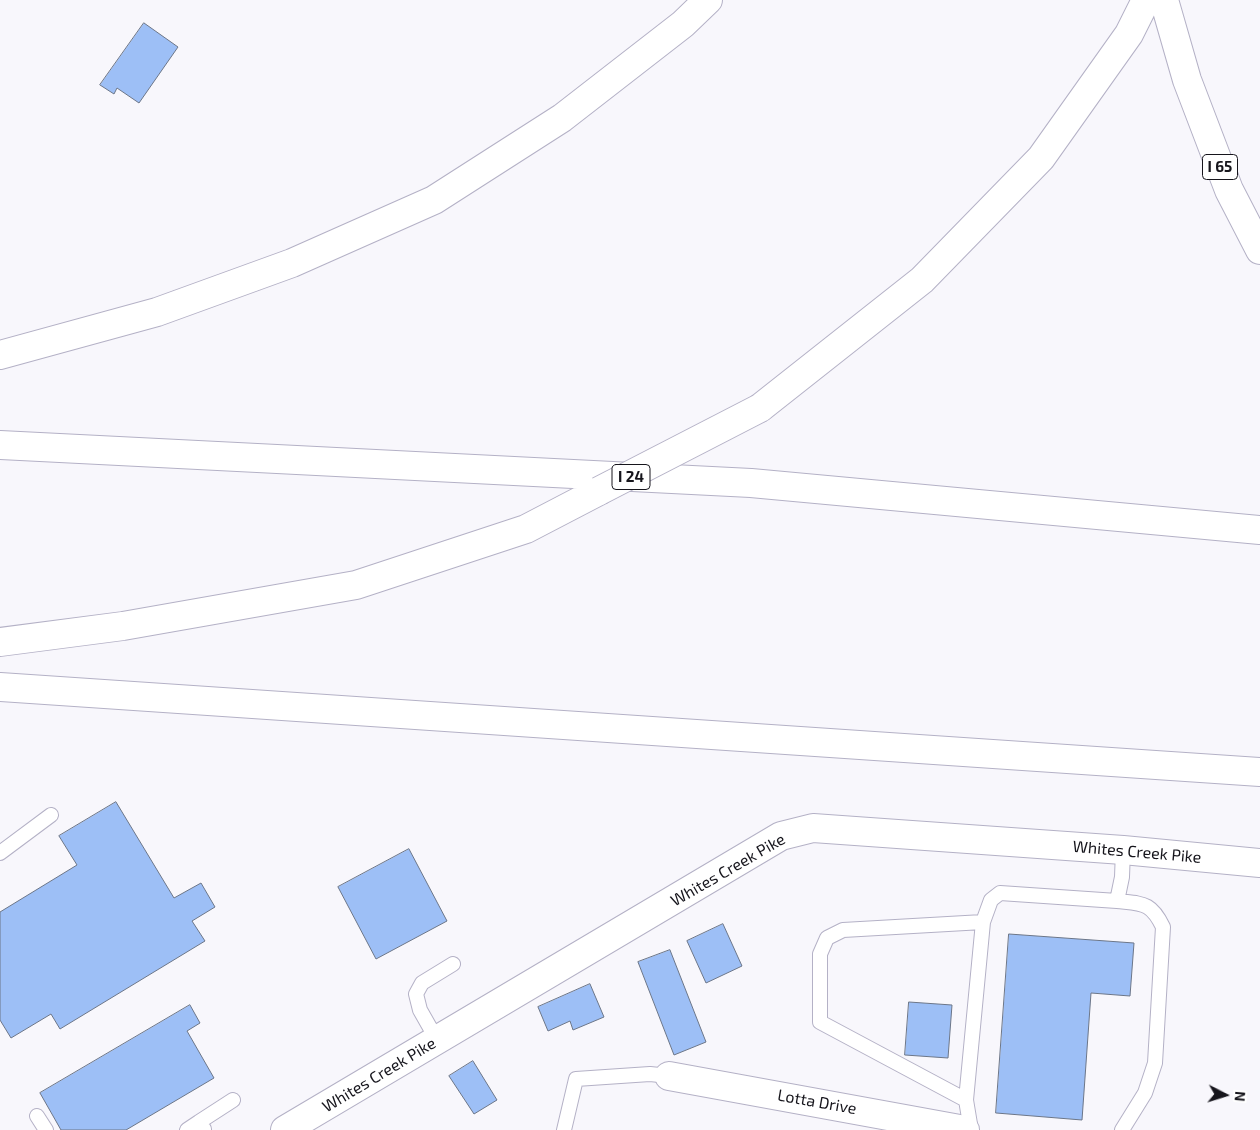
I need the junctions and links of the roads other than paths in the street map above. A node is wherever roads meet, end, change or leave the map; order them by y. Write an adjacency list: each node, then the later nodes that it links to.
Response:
1 (708, 0): 5 (main road)
2 (1146, 0): 8 (main road, bridge)
3 (1164, 0): 4 (main road, I 65)
4 (1260, 250)
5 (0, 355)
6 (0, 445): 7 (main road, I 24)
7 (1260, 530)
8 (0, 642)
9 (0, 687): 10 (main road)
10 (1260, 772)
11 (51, 815): 13 (lane)
12 (1123, 850): 14 (main road, Whites Creek Pike); 15 (lane); 18 (main road, Whites Creek Pike)
13 (0, 853)
14 (1260, 863)
15 (1118, 901): 16 (lane); 30 (lane)
16 (983, 922): 21 (lane); 21 (lane)
17 (453, 964): 18 (lane)
18 (437, 1040): 26 (main road, Whites Creek Pike)
19 (669, 1076): 27 (lane); 28 (main road, Lotta Drive)
20 (233, 1100): 23 (lane)
21 (966, 1100): 29 (lane)
22 (37, 1116): 24 (lane)
23 (202, 1126): 25 (lane)
24 (46, 1130)
25 (187, 1130)
26 (285, 1130)
27 (564, 1130)
28 (965, 1130)
29 (971, 1130)
30 (1122, 1130)

